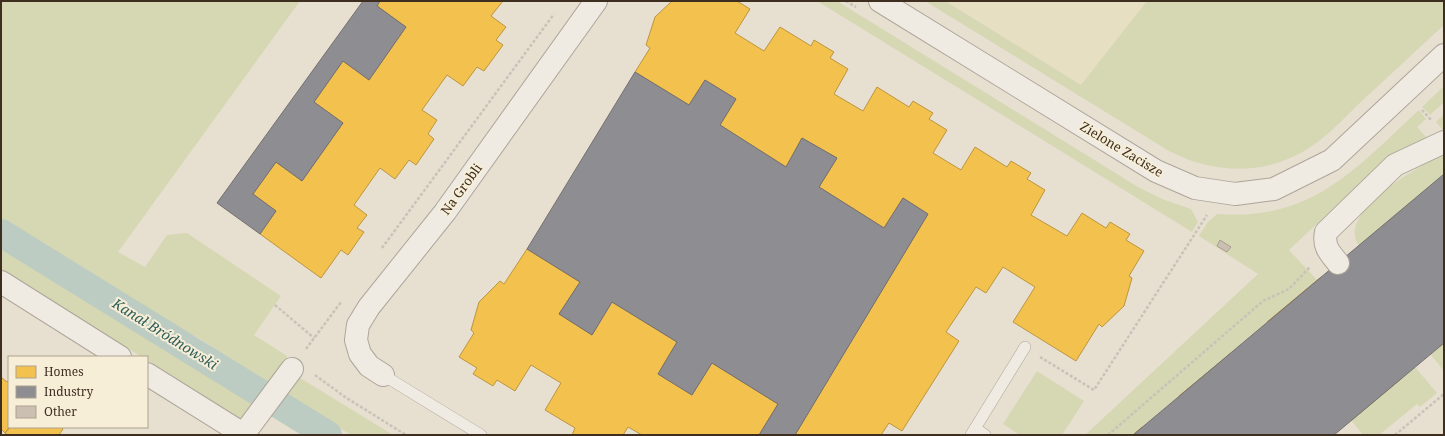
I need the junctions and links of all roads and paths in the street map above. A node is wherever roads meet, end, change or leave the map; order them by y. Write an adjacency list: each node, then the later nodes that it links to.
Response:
1 (596, 1): 17 (street, Na Grobli)
2 (880, 1): 4 (street, Zielone Zacisze)
3 (558, 7): 7 (path)
4 (1444, 55)
5 (1444, 142): 8 (street)
6 (1195, 234): 13 (path)
7 (381, 248)
8 (1333, 257): 24 (path)
9 (1, 282): 14 (street)
10 (345, 297): 12 (path)
11 (275, 305): 12 (path)
12 (314, 338): 15 (path)
13 (1025, 347): 19 (lane)
14 (118, 356)
15 (294, 366): 20 (street); 21 (path)
16 (148, 375): 20 (street)
17 (383, 375): 22 (lane)
18 (1444, 394): 25 (path)
19 (973, 432): 23 (lane)
20 (244, 433)
21 (406, 435)
22 (481, 435)
23 (986, 435)
24 (1108, 435)
25 (1395, 435)

